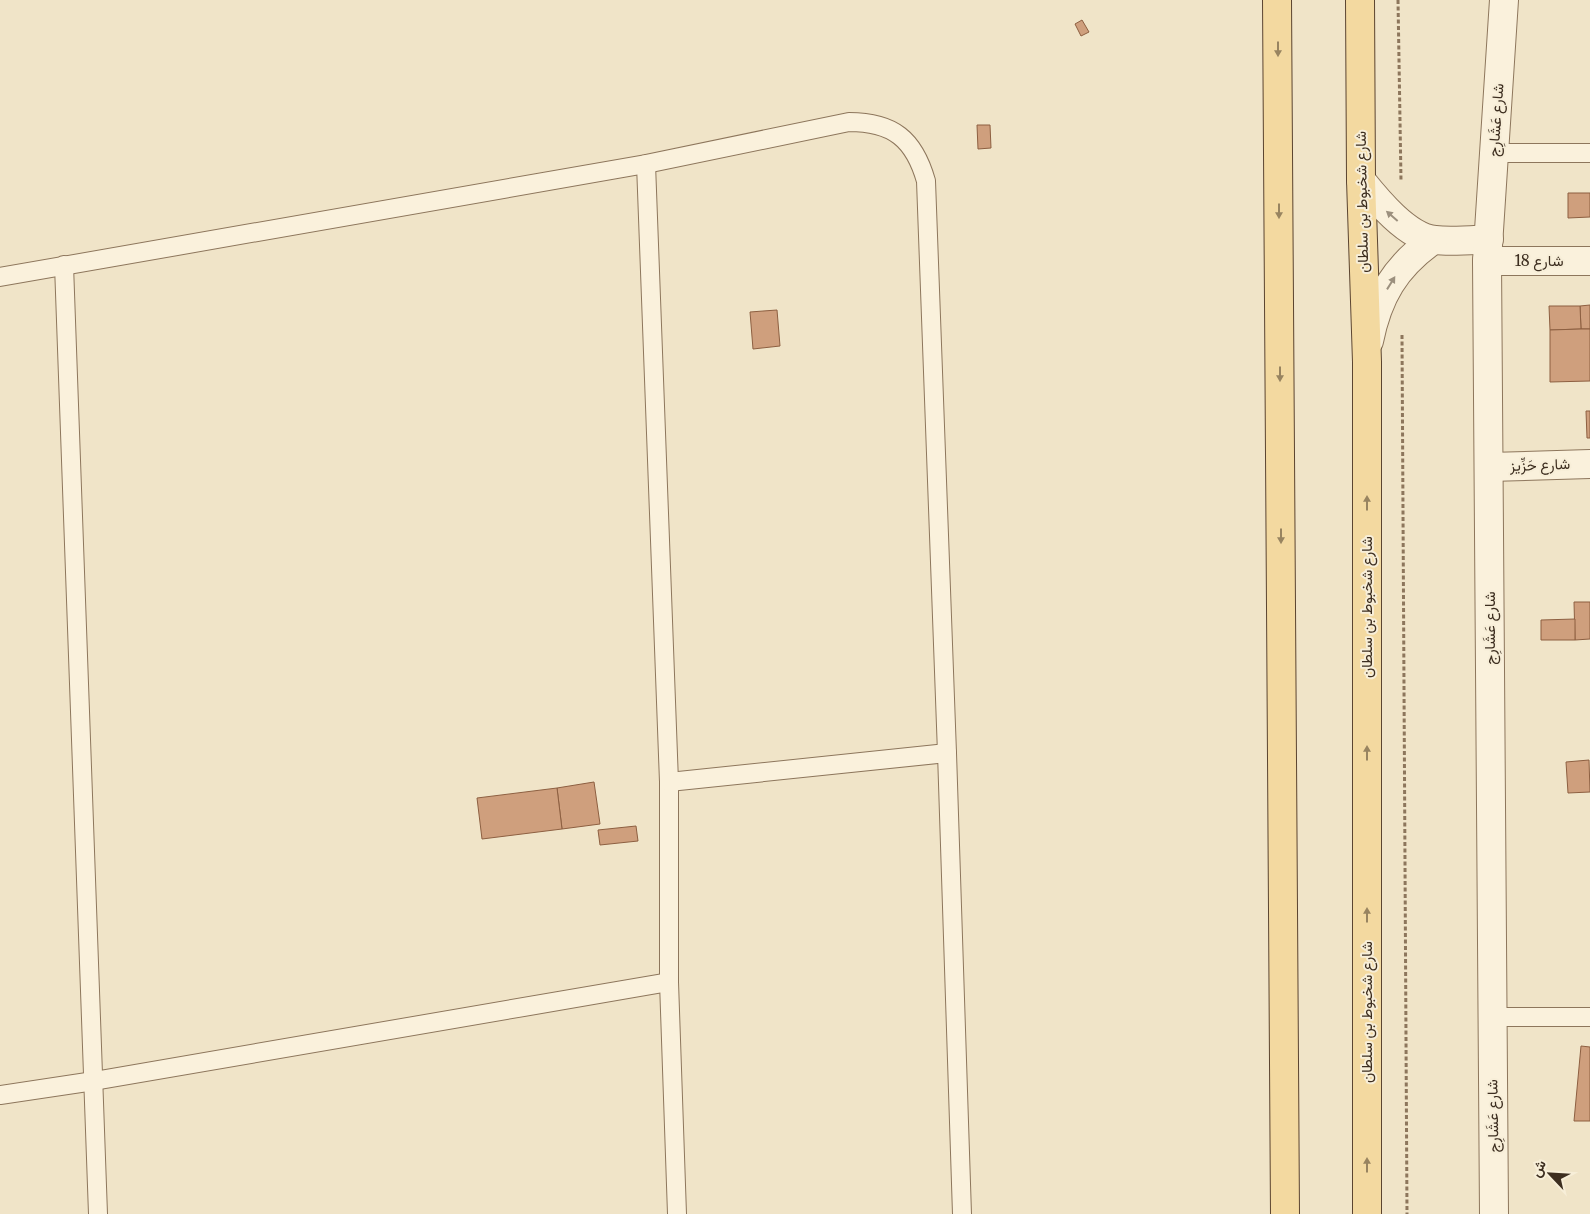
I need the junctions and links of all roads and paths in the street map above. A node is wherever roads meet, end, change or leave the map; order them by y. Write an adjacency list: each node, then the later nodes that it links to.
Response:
1 (1278, 0): 29 (main road, one-way to 29)
2 (1360, 0): 8 (main road, شارع شخبوط بن سلطان)
3 (1398, 0): 9 (path)
4 (1504, 0): 5 (street, شارع عَشَارِج)
5 (1494, 153): 6 (lane); 11 (street, شارع عَشَارِج)
6 (1590, 153)
7 (646, 164): 13 (lane); 19 (lane); 20 (lane)
8 (1361, 180): 9 (street, one-way to 8); 16 (main road, شارع شخبوط بن سلطان)
9 (1401, 224): 10 (street)
10 (1433, 240): 11 (street); 16 (street, one-way to 10)
11 (1488, 250): 12 (street, شارع 18); 18 (street, شارع عَشَارِج)
12 (1590, 261)
13 (64, 265): 14 (lane); 24 (lane)
14 (0, 277)
15 (1402, 327): 31 (path)
16 (1367, 362): 30 (main road, شارع شخبوط بن سلطان, one-way to 16)
17 (1590, 464): 18 (street, شارع حَزِّيز)
18 (1489, 467): 22 (street, شارع عَشَارِج)
19 (947, 753): 20 (lane); 28 (lane)
20 (668, 782): 21 (lane)
21 (670, 982): 24 (lane); 27 (lane)
22 (1492, 1017): 23 (lane); 32 (street, شارع عَشَارِج)
23 (1590, 1017)
24 (94, 1081): 25 (lane); 26 (lane)
25 (0, 1095)
26 (98, 1214)
27 (677, 1214)
28 (962, 1214)
29 (1285, 1214)
30 (1367, 1214)
31 (1407, 1214)
32 (1494, 1214)

